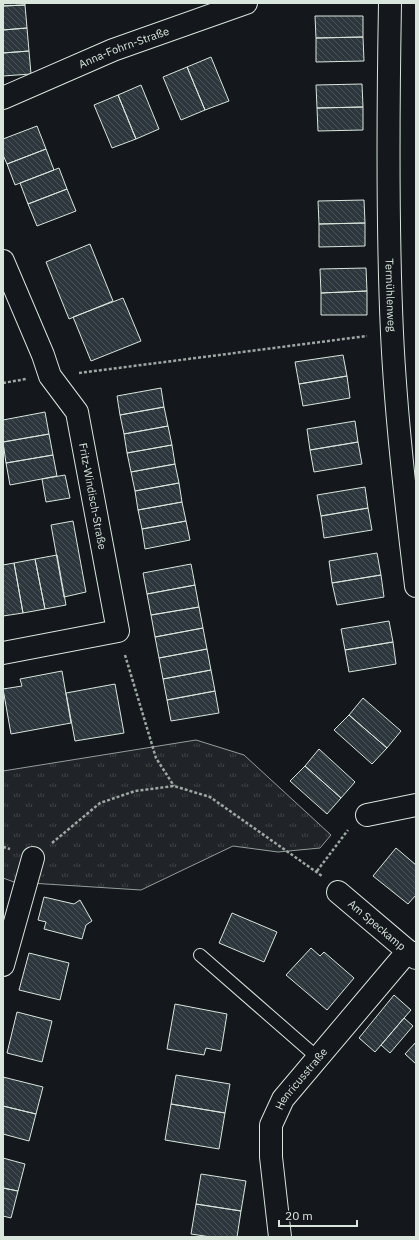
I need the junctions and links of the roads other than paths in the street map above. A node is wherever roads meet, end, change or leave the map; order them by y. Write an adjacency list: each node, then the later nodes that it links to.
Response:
1 (246, 3): 3 (street, Anna-Fohrn-Straße)
2 (390, 3): 5 (street, Termühlenweg)
3 (3, 98)
4 (3, 261): 6 (street, Fritz-Windisch-Straße)
5 (416, 586)
6 (3, 653)
7 (416, 805): 8 (street)
8 (367, 815)
9 (33, 858): 13 (street)
10 (338, 892): 11 (street, Am Speckamp)
11 (412, 954): 14 (street, Henricusstraße)
12 (200, 955): 14 (lane)
13 (3, 965)
14 (318, 1058): 15 (street, Henricusstraße)
15 (280, 1237)

